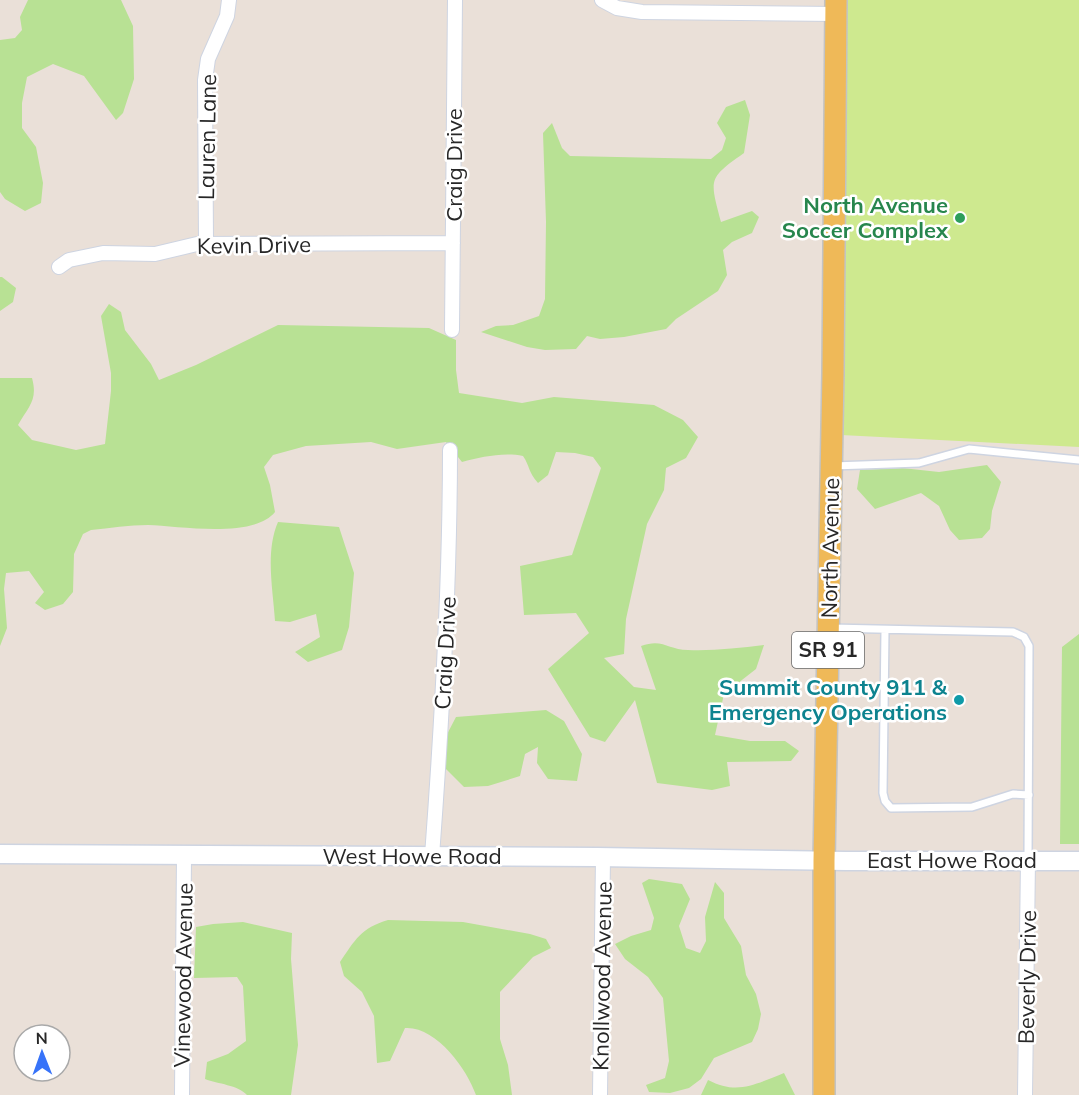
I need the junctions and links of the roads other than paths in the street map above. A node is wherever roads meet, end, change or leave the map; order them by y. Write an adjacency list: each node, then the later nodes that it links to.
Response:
1 (229, 0): 5 (street, Lauren Lane)
2 (454, 0): 6 (street, Craig Drive)
3 (602, 0): 4 (street)
4 (836, 7): 11 (main road, North Avenue / SR 91)
5 (206, 243): 6 (street, Kevin Drive); 7 (street, Kevin Drive)
6 (453, 243): 8 (street, Craig Drive)
7 (59, 267)
8 (452, 330)
9 (450, 450): 17 (street, Craig Drive)
10 (1079, 460): 11 (lane)
11 (831, 466): 12 (main road, North Avenue / SR 91)
12 (828, 628): 13 (lane); 20 (main road, North Avenue / SR 91)
13 (885, 630): 14 (lane); 14 (lane)
14 (1029, 795): 19 (lane)
15 (0, 854): 16 (main road, West Howe Road)
16 (184, 855): 17 (main road, West Howe Road); 22 (street, Vinewood Avenue)
17 (432, 856): 18 (main road, West Howe Road)
18 (603, 857): 20 (main road, West Howe Road); 23 (street, Knollwood Avenue)
19 (1028, 859): 20 (main road, East Howe Road); 21 (main road, East Howe Road); 25 (street, Beverly Drive)
20 (824, 861): 24 (main road, North Avenue / SR 91)
21 (1079, 861)
22 (182, 1095)
23 (600, 1095)
24 (824, 1095)
25 (1025, 1095)

